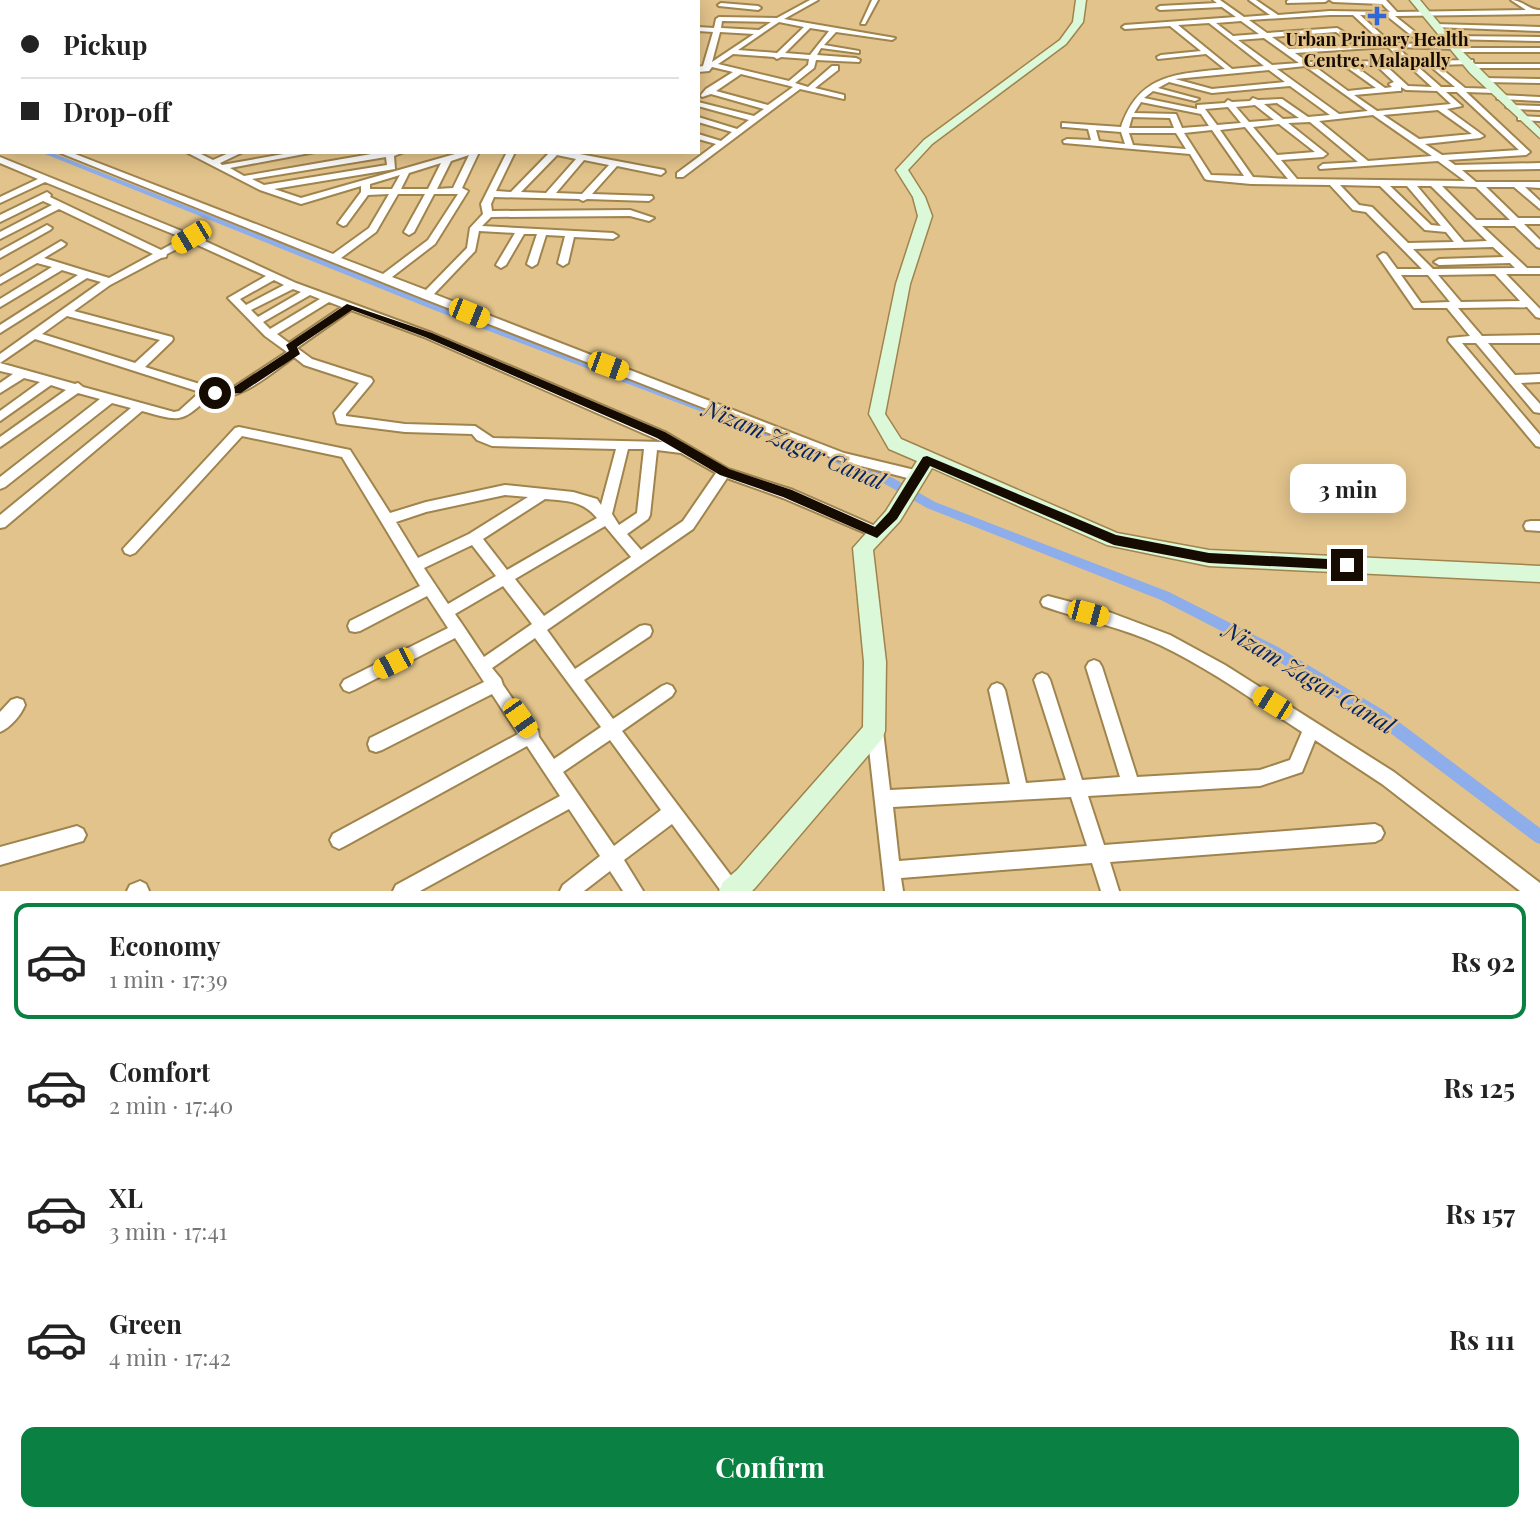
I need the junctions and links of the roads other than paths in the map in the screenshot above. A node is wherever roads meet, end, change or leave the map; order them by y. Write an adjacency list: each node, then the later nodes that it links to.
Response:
1 (764, 0): 14 (street)
2 (815, 0): 23 (street)
3 (876, 0): 25 (street)
4 (1081, 0): 259 (street)
5 (1252, 0): 21 (street)
6 (1325, 0): 10 (street)
7 (1333, 0): 11 (street)
8 (1415, 0): 19 (street)
9 (1514, 0): 16 (street)
10 (1287, 1): 20 (street)
11 (1383, 1): 18 (street)
12 (1220, 2): 15 (street); 24 (street)
13 (720, 5): 14 (street)
14 (758, 8): 22 (street)
15 (1160, 8)
16 (1537, 12): 19 (street)
17 (1355, 14): 18 (street); 20 (street); 29 (street)
18 (1393, 14): 19 (street); 44 (street)
19 (1425, 14): 30 (street)
20 (1310, 15): 21 (street)
21 (1277, 17): 24 (street)
22 (752, 19): 23 (street); 35 (street)
23 (778, 20): 28 (street); 37 (street)
24 (1244, 20): 26 (street); 38 (street)
25 (863, 23)
26 (1212, 23): 27 (street); 40 (street)
27 (1173, 25): 31 (street); 51 (street)
28 (808, 26): 36 (street); 52 (street)
29 (1366, 26): 32 (street); 43 (street)
30 (1435, 26): 34 (street); 41 (street)
31 (1125, 27)
32 (1384, 27)
33 (700, 29): 35 (street)
34 (1540, 29)
35 (717, 30): 37 (street); 64 (street)
36 (834, 30): 39 (street); 45 (street)
37 (763, 32): 50 (street)
38 (1266, 35): 40 (street); 46 (street); 49 (street)
39 (892, 38)
40 (1231, 38): 61 (street)
41 (1446, 38): 42 (street); 47 (street)
42 (1540, 39)
43 (1390, 45): 44 (street); 46 (street); 57 (street)
44 (1427, 45): 47 (street)
45 (820, 46): 54 (street); 54 (street)
46 (1361, 46): 49 (street)
47 (1456, 49): 48 (street); 60 (street)
48 (1540, 50)
49 (1288, 51): 59 (street)
50 (732, 52): 52 (street); 64 (street)
51 (1209, 52): 53 (street); 65 (street)
52 (777, 57): 54 (street)
53 (1161, 57)
54 (811, 59): 71 (street)
55 (1345, 62): 56 (street); 59 (street); 75 (street)
56 (1377, 62): 57 (street); 70 (street)
57 (1410, 62): 58 (street); 76 (street)
58 (1430, 62): 60 (street); 79 (street)
59 (1307, 64): 61 (street); 82 (street)
60 (1471, 64): 62 (street); 77 (street)
61 (1267, 66): 65 (street); 69 (street)
62 (1540, 66)
63 (835, 68): 72 (street)
64 (704, 69): 66 (street)
65 (1229, 69): 67 (street)
66 (739, 72): 71 (street); 80 (street)
67 (1167, 80): 73 (street); 81 (street)
68 (1540, 81): 77 (street)
69 (1292, 84): 74 (street); 98 (street)
70 (1401, 84): 75 (street); 76 (street)
71 (794, 85): 72 (street); 93 (street)
72 (810, 89): 83 (street)
73 (1152, 89): 84 (street); 85 (street)
74 (1240, 89): 81 (street); 88 (street)
75 (1382, 89): 82 (street)
76 (1438, 89): 79 (street); 91 (street)
77 (1493, 89): 78 (street); 79 (street); 86 (street); 92 (street)
78 (1540, 89)
79 (1461, 90): 135 (street)
80 (709, 91): 87 (street); 93 (street)
81 (1214, 91): 90 (street)
82 (1346, 93): 96 (street)
83 (841, 97)
84 (1139, 99): 95 (street); 97 (street)
85 (1195, 99)
86 (1540, 99)
87 (700, 100)
88 (1255, 102): 90 (street); 103 (street); 104 (street)
89 (700, 103): 100 (street)
90 (1231, 104): 95 (street); 106 (street)
91 (1439, 107): 96 (street); 115 (street)
92 (1510, 107): 94 (street); 99 (street)
93 (770, 108): 100 (street)
94 (1540, 108)
95 (1202, 112): 108 (street)
96 (1375, 113): 98 (street); 115 (street)
97 (1129, 115): 109 (street); 111 (street)
98 (1338, 117): 103 (street)
99 (1521, 118): 101 (street); 110 (street)
100 (756, 119): 112 (street)
101 (1540, 119)
102 (700, 120): 112 (street)
103 (1311, 120): 104 (street); 141 (street)
104 (1281, 122): 106 (street); 132 (street)
105 (1065, 125): 107 (street)
106 (1250, 125): 108 (street); 134 (street)
107 (1091, 127): 109 (street); 116 (street)
108 (1213, 129): 111 (street); 151 (street)
109 (1124, 130): 111 (street); 118 (street)
110 (1537, 130)
111 (1179, 131): 119 (street)
112 (739, 132): 117 (street)
113 (700, 137): 117 (street)
114 (1067, 141): 116 (street)
115 (1418, 142): 135 (street)
116 (1096, 143): 118 (street)
117 (723, 144): 148 (street)
118 (1130, 147): 119 (street)
119 (1191, 152): 151 (street)
120 (67, 154): 203 (street)
121 (194, 154): 139 (street)
122 (234, 154): 139 (street)
123 (300, 154): 143 (street)
124 (383, 154): 150 (street)
125 (389, 154): 162 (street)
126 (467, 154): 137 (street)
127 (473, 154): 166 (street)
128 (509, 154): 168 (street)
129 (552, 154): 169 (street)
130 (563, 154): 133 (street)
131 (615, 154): 138 (street)
132 (1312, 155): 134 (street); 144 (street)
133 (581, 158): 138 (street); 170 (street)
134 (1277, 158): 152 (street)
135 (1440, 158): 141 (street); 145 (street)
136 (0, 160): 149 (street)
137 (447, 160): 147 (street); 165 (street)
138 (604, 161): 140 (street)
139 (214, 163): 143 (street)
140 (615, 163): 146 (street); 172 (street)
141 (1365, 163): 144 (street)
142 (1540, 166): 145 (street)
143 (223, 167): 150 (street)
144 (1323, 167): 153 (street)
145 (1454, 168): 157 (street)
146 (662, 172)
147 (405, 174): 163 (street); 164 (street)
148 (680, 175)
149 (44, 178): 161 (street); 167 (street)
150 (244, 178): 162 (street)
151 (1251, 181): 152 (street)
152 (1295, 182): 153 (street)
153 (1335, 183): 154 (street); 198 (street)
154 (1382, 183): 155 (street); 186 (street)
155 (1410, 184): 156 (street); 186 (street)
156 (1434, 184): 157 (street); 183 (street)
157 (1476, 184): 158 (street); 181 (street)
158 (1517, 185): 159 (street); 176 (street)
159 (1540, 185)
160 (0, 186): 167 (street)
161 (62, 186): 171 (street); 193 (street)
162 (263, 188): 163 (street)
163 (365, 188): 164 (street); 182 (street)
164 (397, 190): 165 (street); 203 (street)
165 (432, 191): 166 (street); 187 (street)
166 (464, 191): 217 (street)
167 (17, 192): 171 (street); 174 (street)
168 (491, 194): 169 (street); 177 (street)
169 (513, 195): 170 (street)
170 (549, 195): 172 (street)
171 (40, 198): 175 (street); 179 (street)
172 (583, 198): 173 (street)
173 (649, 198)
174 (0, 200)
175 (59, 205): 191 (street); 200 (street)
176 (1540, 206)
177 (488, 214): 178 (street); 185 (street)
178 (649, 218)
179 (0, 219)
180 (1540, 221): 181 (street)
181 (1516, 222): 183 (street); 197 (street)
182 (343, 223)
183 (1472, 223): 195 (street)
184 (47, 228): 199 (street)
185 (475, 228): 188 (street); 222 (street)
186 (1446, 229): 196 (street)
187 (409, 232)
188 (520, 232): 189 (street); 208 (street)
189 (542, 234): 190 (street); 207 (street)
190 (570, 235): 192 (street); 206 (street)
191 (0, 236)
192 (613, 236)
193 (191, 237): 200 (street); 216 (street)
194 (61, 244): 202 (street)
195 (1495, 244): 196 (street); 204 (street)
196 (1462, 245): 198 (street)
197 (1540, 245)
198 (1405, 246): 213 (street)
199 (0, 255)
200 (163, 255): 219 (street)
201 (1383, 256): 212 (street)
202 (36, 259): 209 (street); 218 (street)
203 (333, 259): 217 (street)
204 (1512, 260): 205 (street); 210 (street)
205 (1440, 262)
206 (563, 263)
207 (532, 264)
208 (501, 265)
209 (61, 267): 215 (street); 224 (street)
210 (1524, 271): 211 (street); 214 (street)
211 (1540, 271)
212 (1397, 272): 213 (street); 226 (street)
213 (1431, 272): 214 (street); 226 (street)
214 (1498, 272): 225 (street)
215 (86, 274): 219 (street); 232 (street)
216 (274, 276): 220 (street); 228 (street)
217 (383, 279): 222 (street)
218 (0, 281)
219 (109, 281): 229 (street)
220 (292, 285): 221 (street); 228 (street)
221 (310, 291): 223 (street); 231 (street)
222 (426, 296): 259 (street)
223 (327, 299): 227 (street); 233 (street)
224 (0, 304)
225 (1529, 304): 226 (street); 230 (street)
226 (1454, 305): 236 (street)
227 (351, 306): 237 (street); 257 (street)
228 (244, 310): 231 (street)
229 (65, 312): 234 (street); 239 (street)
230 (1540, 315)
231 (256, 322): 233 (street)
232 (0, 330)
233 (269, 334): 237 (street)
234 (34, 335): 238 (street); 239 (street)
235 (1540, 339): 236 (street)
236 (1478, 340): 243 (street); 251 (street)
237 (293, 349): 247 (street); 255 (street)
238 (0, 359)
239 (139, 366): 247 (street)
240 (0, 367): 241 (street)
241 (23, 373): 244 (street); 246 (street)
242 (1540, 378): 243 (street)
243 (1512, 379): 250 (street)
244 (51, 380): 245 (street); 252 (street)
245 (78, 387): 248 (street); 253 (street)
246 (0, 389)
247 (209, 391): 249 (street)
248 (111, 397): 249 (street); 260 (street)
249 (141, 406): 264 (street)
250 (1539, 409): 251 (street)
251 (1510, 411): 254 (street)
252 (0, 417)
253 (0, 443)
254 (1540, 443)
255 (623, 444): 256 (street); 262 (street)
256 (651, 445): 257 (street); 265 (street)
257 (684, 449): 258 (street)
258 (724, 472): 266 (street); 269 (street)
259 (921, 472): 266 (street); 271 (street)
260 (0, 484)
261 (543, 494): 262 (street); 263 (street); 267 (street)
262 (607, 517): 265 (street); 272 (street)
263 (386, 520): 268 (street); 270 (street)
264 (0, 523)
265 (620, 532): 269 (street)
266 (877, 533): 292 (street)
267 (474, 538): 270 (street); 272 (street)
268 (130, 549)
269 (640, 558): 277 (street)
270 (418, 564): 273 (street)
271 (1540, 574)
272 (504, 579): 275 (street); 277 (street)
273 (429, 587): 275 (street); 276 (street)
274 (1048, 602): 290 (street)
275 (448, 611): 278 (street)
276 (355, 626)
277 (540, 627): 280 (street); 282 (street)
278 (459, 629): 280 (street); 285 (street)
279 (645, 631): 282 (street)
280 (483, 666): 284 (street)
281 (1094, 667): 296 (street)
282 (574, 678): 291 (street)
283 (1042, 680): 297 (street)
284 (496, 684): 293 (street); 294 (street)
285 (349, 685)
286 (997, 690): 298 (street)
287 (667, 691): 291 (street)
288 (17, 705): 289 (street)
289 (0, 724)
290 (1311, 727): 296 (street); 315 (street)
291 (613, 730): 295 (street); 301 (street)
292 (874, 731): 300 (street); 312 (street)
293 (532, 735): 295 (street); 304 (street)
294 (376, 744)
295 (553, 769): 299 (street)
296 (1130, 785): 297 (street)
297 (1074, 788): 298 (street); 305 (street)
298 (1020, 792): 300 (street)
299 (572, 798): 307 (street); 309 (street)
300 (884, 799): 308 (street)
301 (673, 812): 307 (street); 312 (street)
302 (1375, 833): 305 (street)
303 (77, 835): 306 (street)
304 (340, 840)
305 (1098, 854): 308 (street); 314 (street)
306 (0, 856)
307 (613, 859): 310 (street); 311 (street)
308 (892, 870): 313 (street)
309 (402, 891)
310 (569, 891)
311 (634, 891)
312 (732, 891)
313 (894, 891)
314 (1110, 891)
315 (1535, 891)

